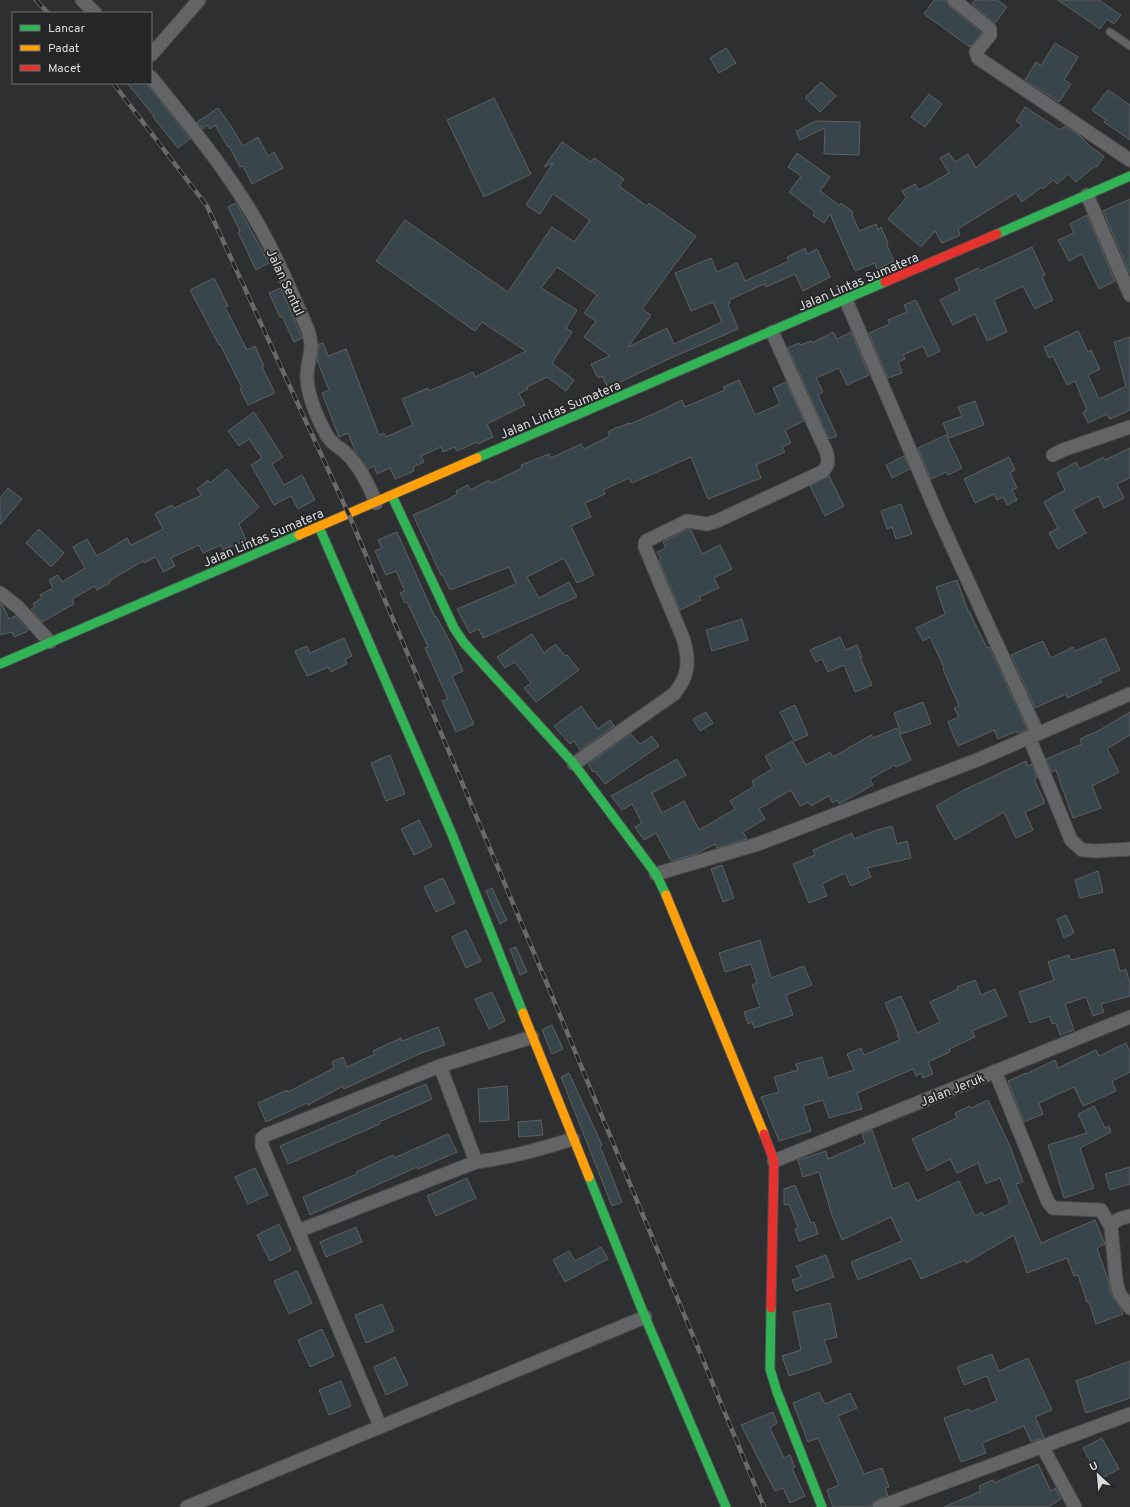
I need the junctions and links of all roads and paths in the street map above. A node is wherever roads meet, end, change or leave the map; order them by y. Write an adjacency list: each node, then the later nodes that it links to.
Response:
1 (82, 0): 4 (street)
2 (199, 0): 7 (street)
3 (954, 0): 9 (street)
4 (94, 12)
5 (1110, 32): 6 (lane)
6 (1130, 46)
7 (152, 54)
8 (152, 78): 18 (street, Jalan Sentul)
9 (1130, 160)
10 (1130, 176): 11 (main road, Jalan Lintas Sumatera)
11 (1087, 195): 12 (street); 13 (main road, Jalan Lintas Sumatera)
12 (1130, 295)
13 (846, 300): 14 (main road, Jalan Lintas Sumatera); 24 (street)
14 (772, 332): 17 (main road, Jalan Lintas Sumatera); 25 (street)
15 (1130, 426): 16 (street)
16 (1053, 455)
17 (392, 496): 18 (main road, Jalan Lintas Sumatera); 25 (main road)
18 (376, 503): 19 (main road, Jalan Lintas Sumatera)
19 (319, 527): 21 (main road, Jalan Lintas Sumatera); 29 (main road)
20 (0, 592): 21 (street)
21 (50, 642): 22 (main road, Jalan Lintas Sumatera)
22 (0, 664)
23 (1130, 694): 24 (street)
24 (1033, 736): 26 (street); 27 (street)
25 (574, 764): 27 (main road)
26 (1130, 848)
27 (656, 874): 33 (main road)
28 (1130, 1017): 31 (street, Jalan Jeruk)
29 (532, 1037): 30 (street); 32 (main road)
30 (440, 1066): 34 (street); 37 (street)
31 (995, 1072): 33 (street, Jalan Jeruk); 36 (street)
32 (573, 1139): 34 (street); 39 (main road)
33 (774, 1161): 45 (main road)
34 (476, 1162): 37 (street)
35 (1130, 1216): 36 (street)
36 (1111, 1227): 38 (street)
37 (298, 1231): 41 (street)
38 (1130, 1308)
39 (645, 1317): 41 (street); 44 (main road)
40 (1130, 1414): 42 (street)
41 (380, 1426): 43 (street)
42 (1042, 1446): 46 (street); 47 (street)
43 (187, 1507)
44 (726, 1507)
45 (822, 1507)
46 (879, 1507)
47 (1075, 1507)

